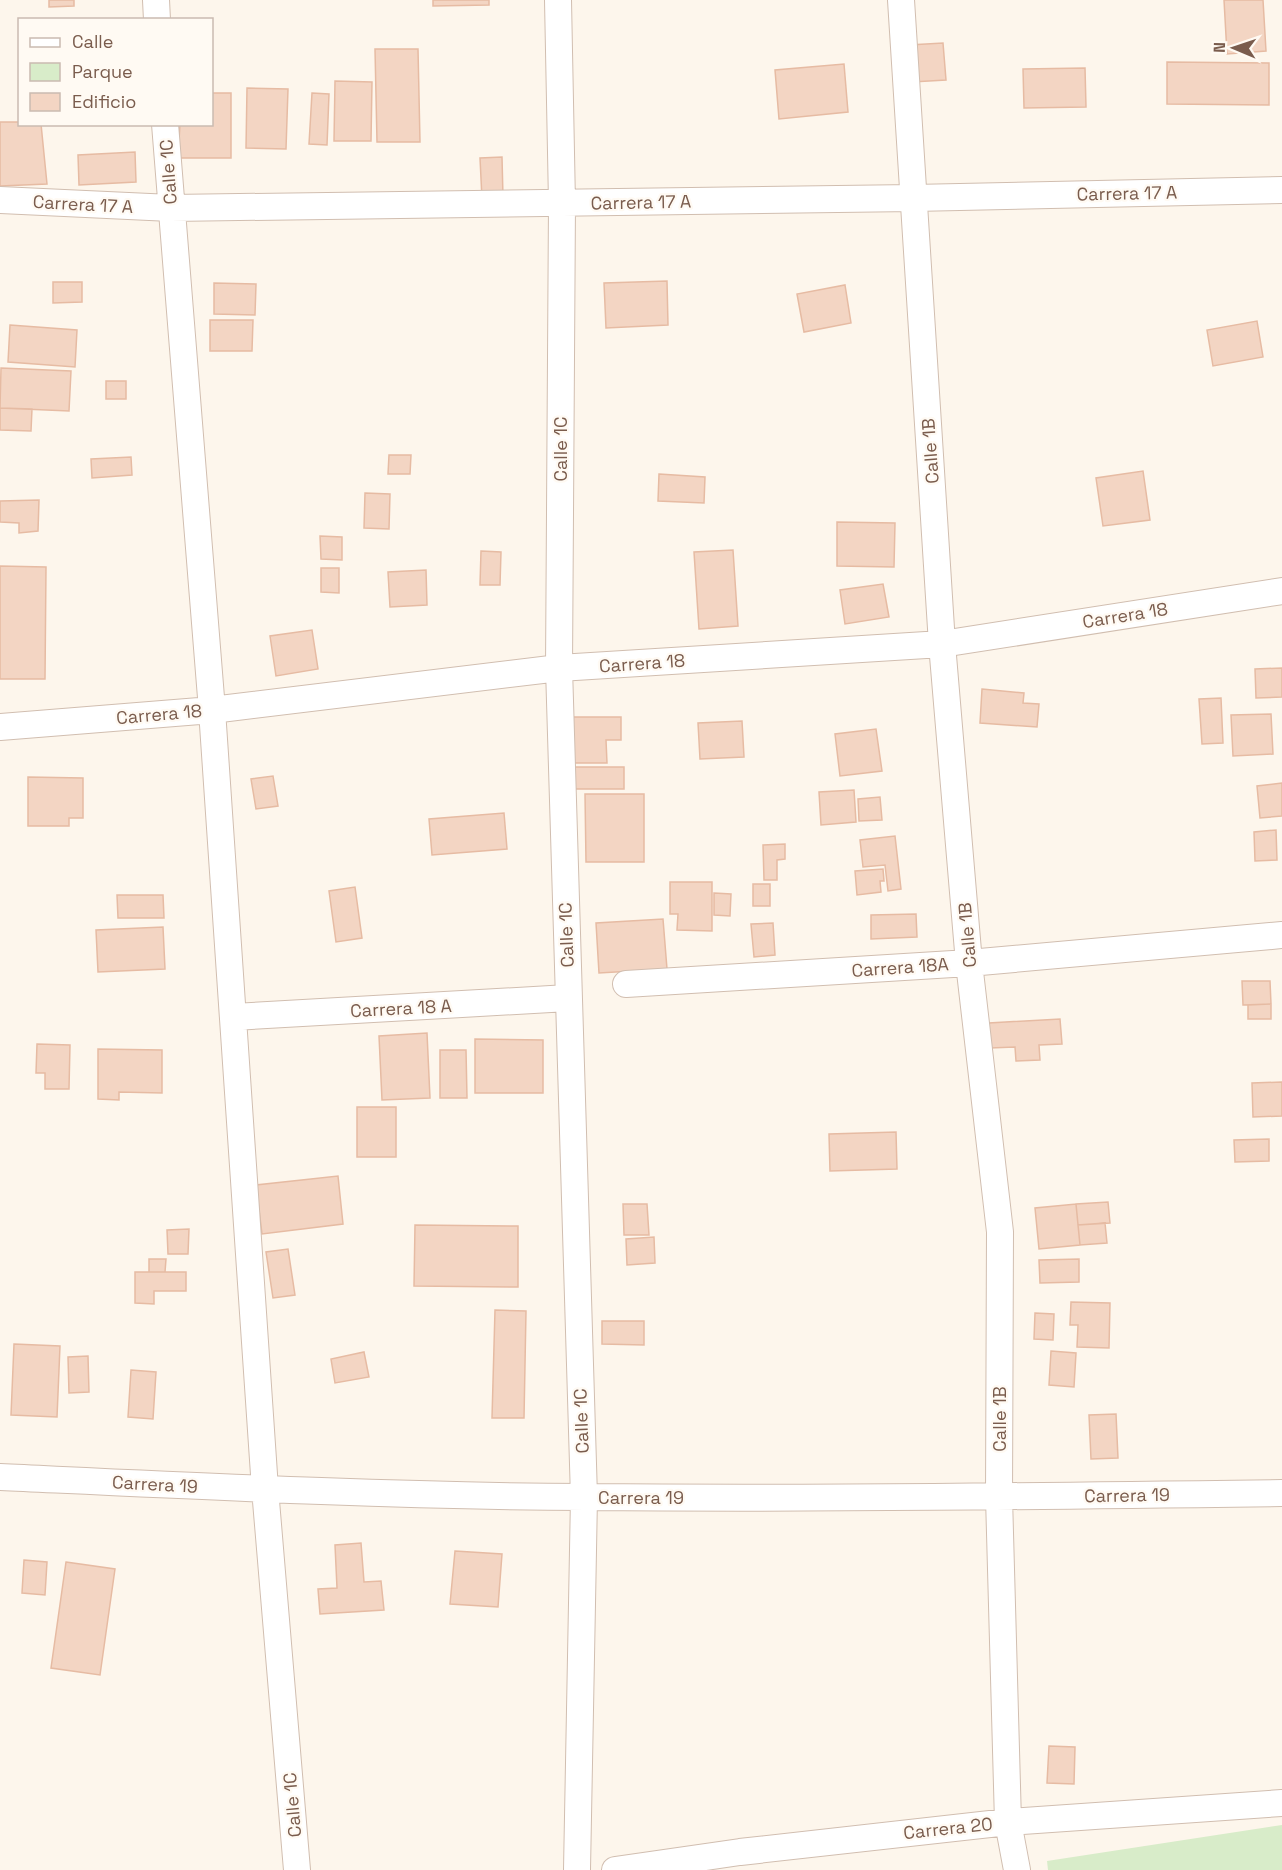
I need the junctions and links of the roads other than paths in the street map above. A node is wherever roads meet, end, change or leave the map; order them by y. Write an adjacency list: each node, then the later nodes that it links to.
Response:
1 (156, 0): 4 (street)
2 (558, 0): 9 (street, Calle 1C)
3 (901, 0): 7 (street, Calle 1B)
4 (158, 18)
5 (165, 126): 10 (street, Calle 1C)
6 (1282, 190): 7 (street, Carrera 17 A)
7 (913, 198): 9 (street, Carrera 17 A); 12 (street, Calle 1B)
8 (0, 200): 10 (street, Carrera 17 A)
9 (562, 203): 10 (street, Carrera 17 A); 13 (street, Calle 1C)
10 (171, 208): 14 (street, Calle 1C)
11 (1282, 591): 12 (street, Carrera 18)
12 (942, 644): 13 (street, Carrera 18); 17 (street, Calle 1B)
13 (559, 668): 14 (street, Carrera 18); 19 (street, Calle 1C)
14 (212, 710): 15 (street, Carrera 18); 20 (street, Calle 1C)
15 (0, 728)
16 (1282, 935): 17 (street, Carrera 18A)
17 (969, 963): 18 (street, Carrera 18A); 25 (street, Calle 1B)
18 (626, 984)
19 (568, 998): 20 (street, Carrera 18 A); 24 (street, Calle 1C)
20 (233, 1017): 22 (street, Calle 1C)
21 (0, 1477): 22 (street, Carrera 19)
22 (265, 1489): 24 (street, Carrera 19); 28 (street, Calle 1C)
23 (1282, 1493): 25 (street, Carrera 19)
24 (584, 1497): 25 (street, Carrera 19); 29 (street, Calle 1C)
25 (999, 1497): 27 (street, Calle 1B)
26 (1282, 1803): 27 (street, Carrera 20)
27 (1008, 1822): 30 (street, Carrera 20); 31 (street, Calle 1B)
28 (297, 1870)
29 (577, 1870)
30 (615, 1870)
31 (1017, 1870)

